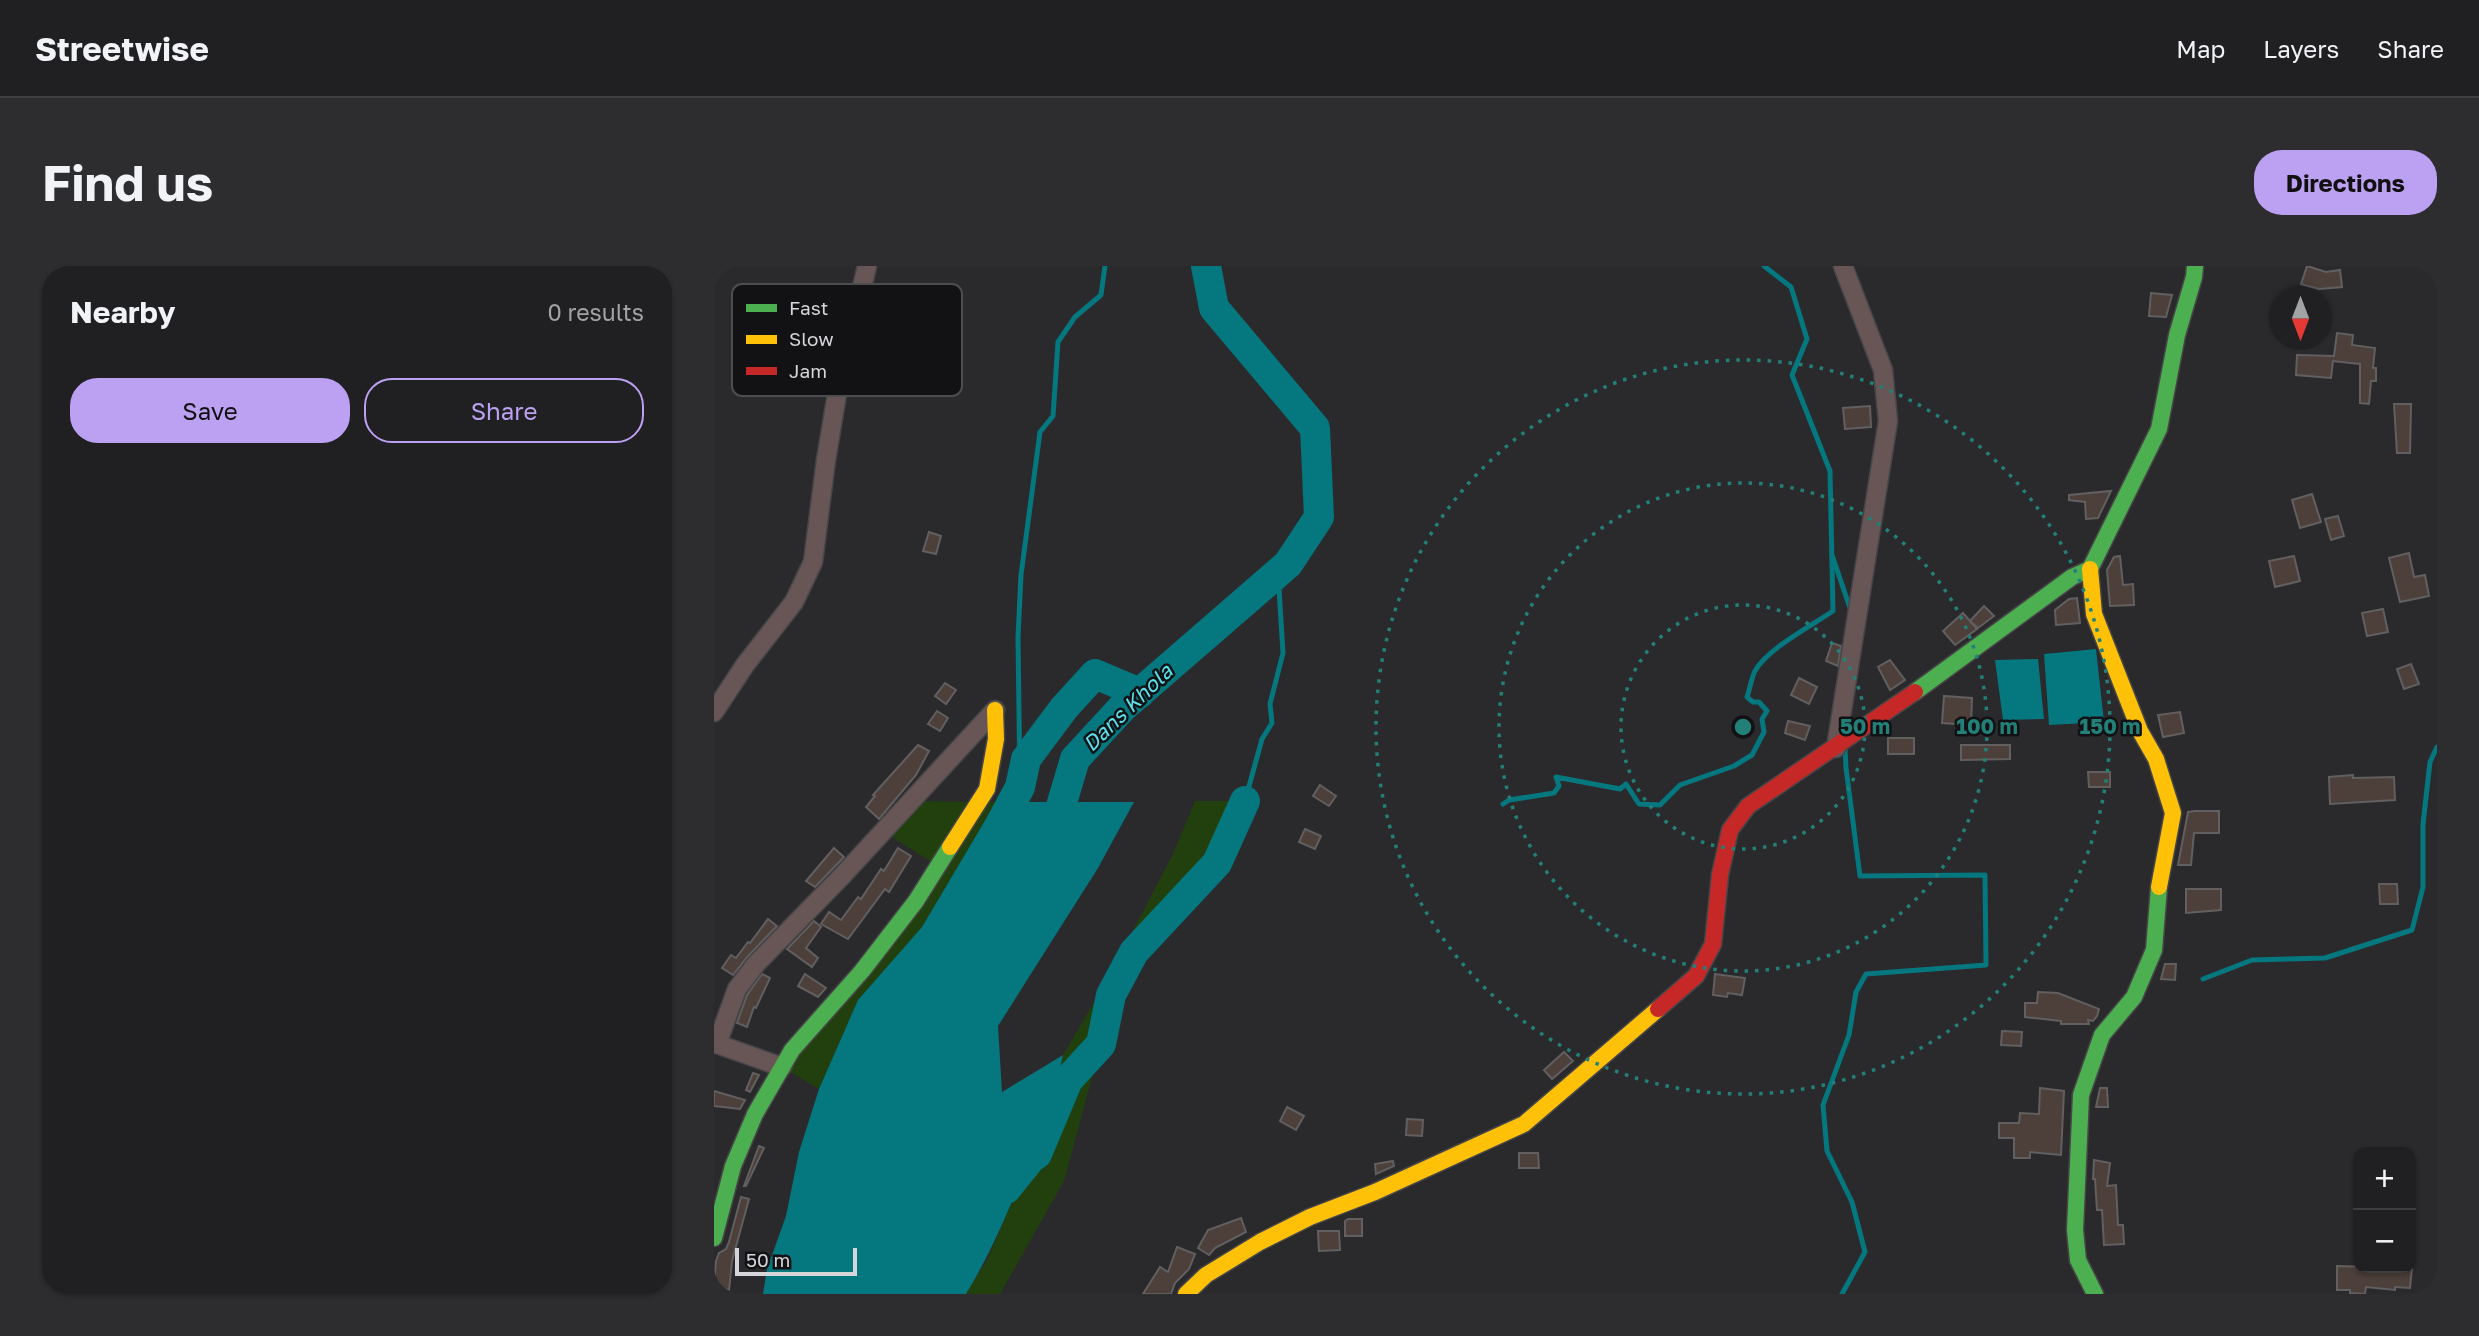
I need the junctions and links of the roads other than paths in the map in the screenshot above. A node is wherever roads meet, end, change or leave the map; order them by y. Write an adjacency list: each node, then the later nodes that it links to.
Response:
1 (867, 266): 4 (street)
2 (1843, 266): 9 (street)
3 (2195, 266): 6 (street)
4 (863, 284)
5 (837, 396): 8 (street)
6 (2091, 569): 9 (street); 14 (street)
7 (995, 710): 10 (street); 11 (street)
8 (714, 712)
9 (1836, 748): 13 (street)
10 (716, 1044): 11 (street)
11 (782, 1067): 12 (street)
12 (714, 1238)
13 (1186, 1294)
14 (2095, 1294)

